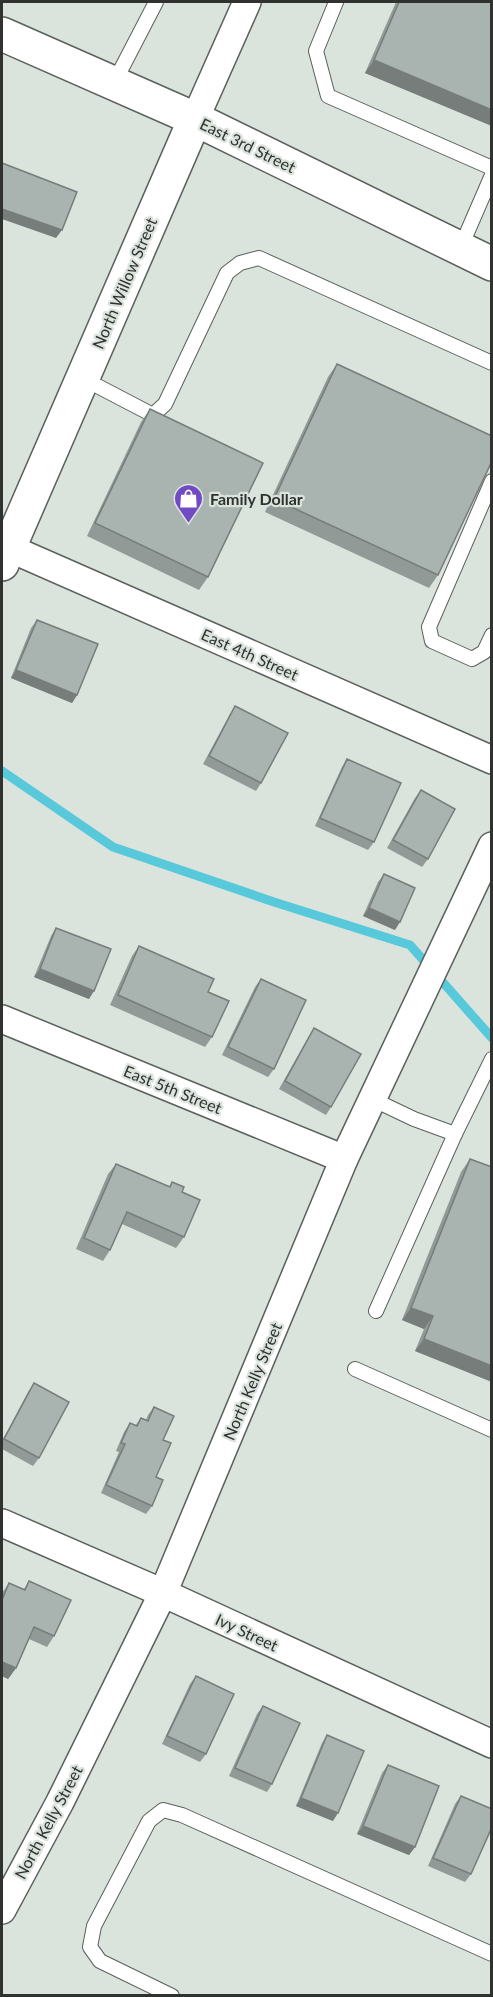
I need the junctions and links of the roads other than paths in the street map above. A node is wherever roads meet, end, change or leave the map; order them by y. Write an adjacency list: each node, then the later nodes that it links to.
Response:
1 (156, 2): 5 (lane)
2 (247, 2): 6 (street, North Willow Street)
3 (336, 2): 7 (lane)
4 (2, 34): 5 (main road, East 3rd Street)
5 (114, 83): 6 (main road, East 3rd Street)
6 (195, 119): 9 (main road, East 3rd Street); 12 (main road, North Willow Street)
7 (492, 168)
8 (492, 175): 9 (lane)
9 (460, 249): 10 (main road, East 3rd Street)
10 (492, 264)
11 (492, 363): 12 (lane)
12 (82, 378): 14 (main road, North Willow Street)
13 (492, 481): 15 (lane)
14 (5, 556): 16 (street, East 4th Street)
15 (492, 635)
16 (492, 760)
17 (492, 846): 20 (street, North Kelly Street)
18 (2, 1019): 22 (street, East 5th Street)
19 (492, 1059): 21 (lane)
20 (372, 1099): 21 (lane); 22 (street, North Kelly Street)
21 (455, 1134): 23 (lane)
22 (344, 1159): 27 (street, North Kelly Street)
23 (376, 1311)
24 (355, 1369): 25 (lane)
25 (492, 1430)
26 (2, 1523): 27 (street, Ivy Street)
27 (163, 1593): 28 (street, Ivy Street); 29 (street, North Kelly Street)
28 (492, 1744)
29 (2, 1910)
30 (492, 1954): 31 (lane)
31 (172, 1995)

